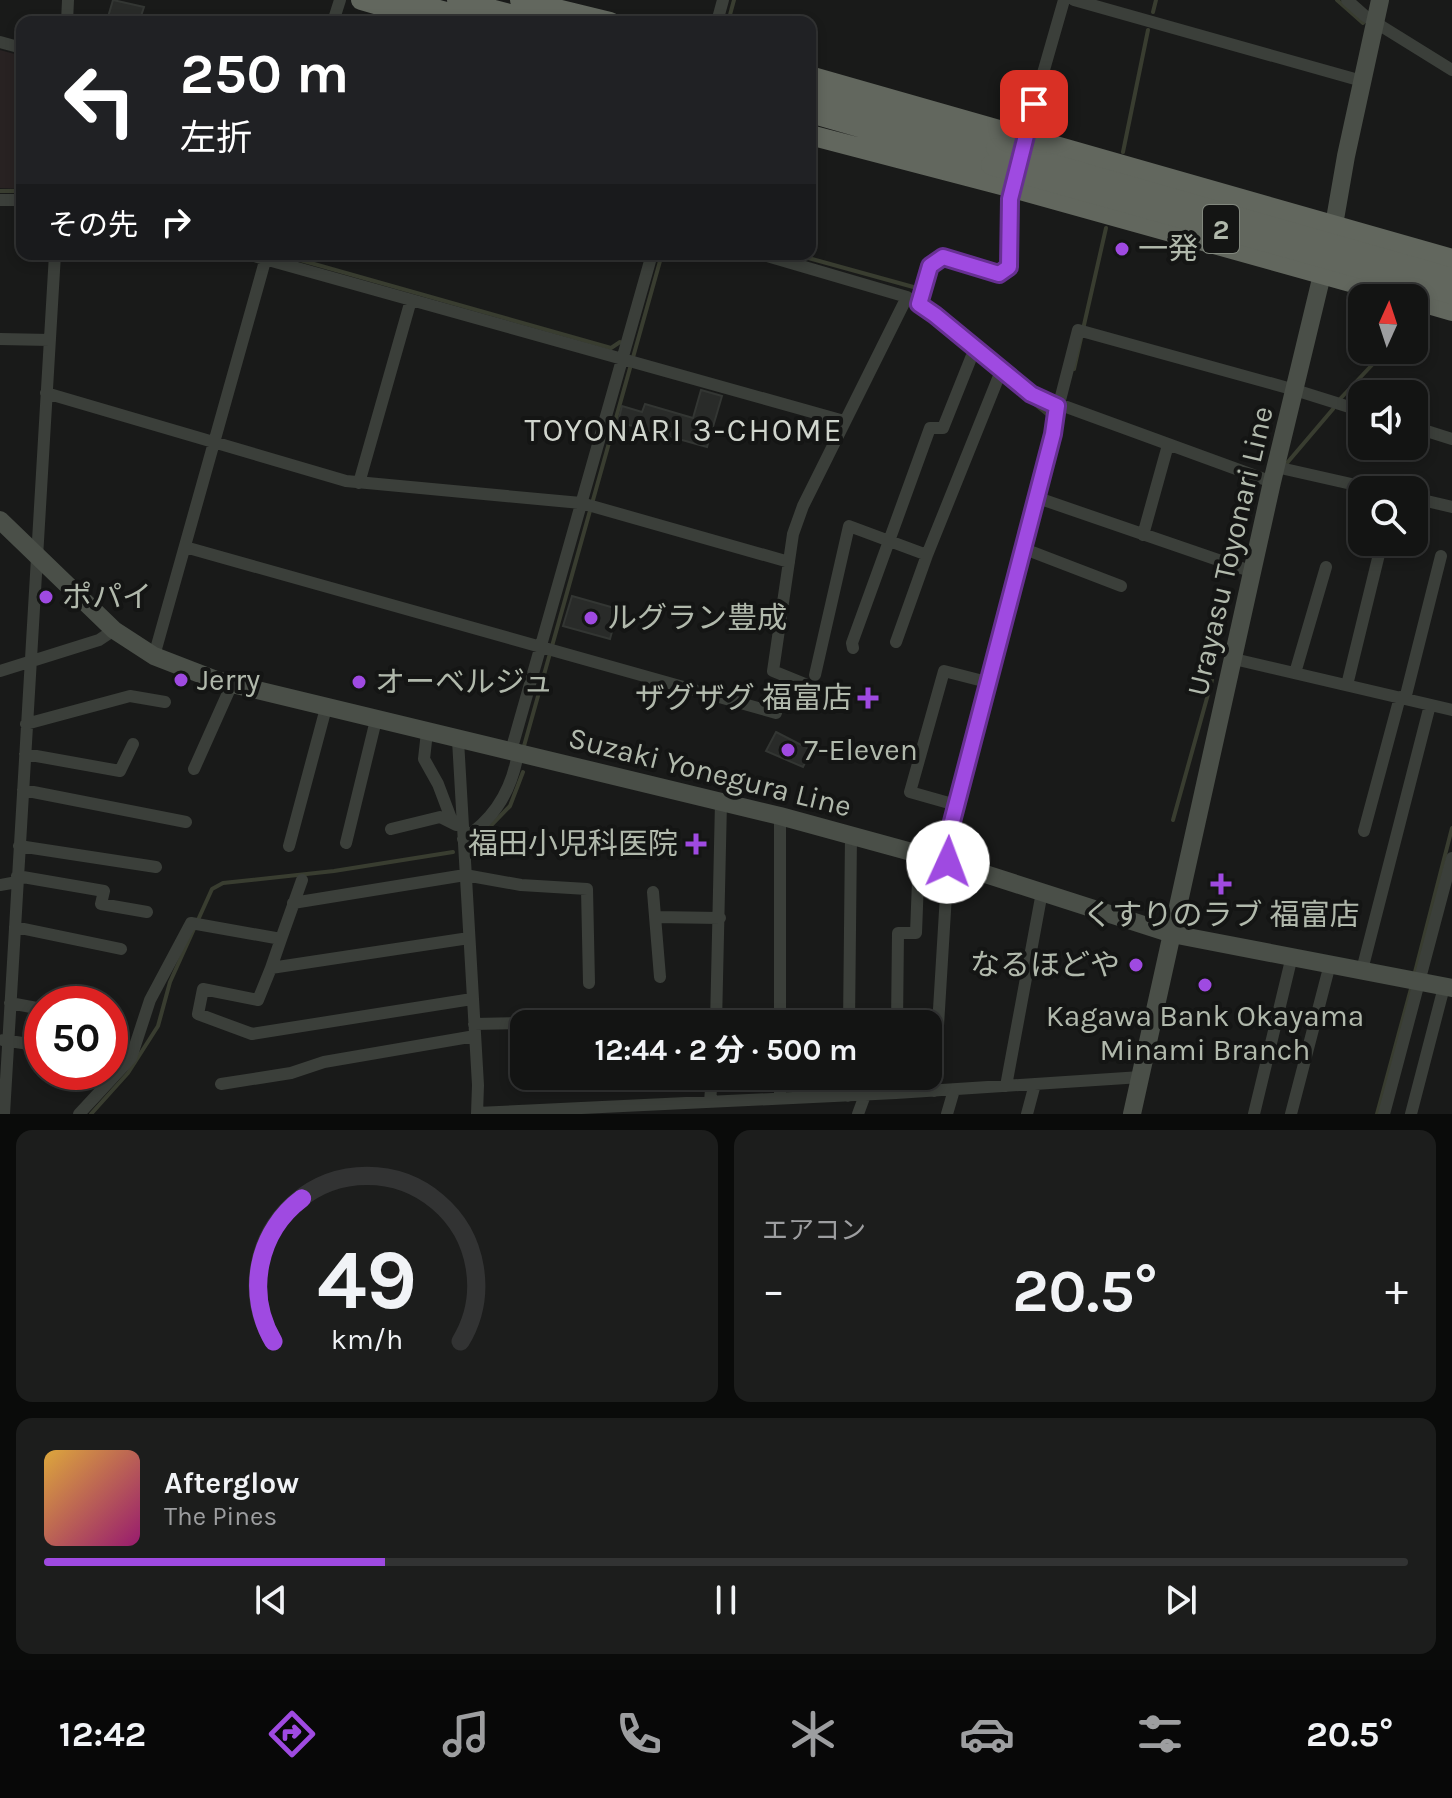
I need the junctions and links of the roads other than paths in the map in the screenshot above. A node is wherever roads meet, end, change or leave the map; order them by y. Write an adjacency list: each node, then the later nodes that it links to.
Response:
1 (361, 0): 9 (highway)
2 (403, 0): 10 (highway)
3 (457, 0): 11 (highway)
4 (518, 0): 12 (highway); 13 (highway)
5 (1064, 0): 23 (street)
6 (1074, 0): 17 (street)
7 (1347, 0): 14 (street)
8 (1380, 0): 14 (main road, Urayasu Toyonari Line)
9 (415, 16)
10 (460, 16)
11 (517, 16)
12 (569, 16)
13 (585, 16)
14 (1375, 23): 15 (street); 17 (main road, Urayasu Toyonari Line)
15 (1452, 70)
16 (816, 78): 23 (highway)
17 (1362, 81): 26 (main road, Urayasu Toyonari Line)
18 (816, 98): 24 (highway, 2)
19 (816, 115): 22 (highway, 2)
20 (816, 126): 22 (highway)
21 (816, 137): 25 (highway, 2)
22 (899, 138): 24 (highway, 2)
23 (1024, 138): 25 (street); 26 (highway)
24 (993, 157): 34 (highway, 2, bridge); 36 (highway, 2, bridge)
25 (1013, 188): 33 (highway, 2); 39 (street)
26 (1334, 225): 27 (highway); 33 (main road, Urayasu Toyonari Line)
27 (1452, 259)
28 (55, 260): 43 (street)
29 (265, 260): 54 (street)
30 (276, 260): 38 (street)
31 (650, 260): 44 (street)
32 (781, 260): 37 (street)
33 (1323, 274): 35 (highway, 2); 47 (main road, Urayasu Toyonari Line)
34 (1452, 278)
35 (1358, 284)
36 (1452, 294)
37 (907, 297): 39 (street); 51 (street)
38 (411, 300): 44 (street); 57 (street)
39 (919, 304): 45 (street)
40 (1428, 304): 41 (highway)
41 (1452, 311)
42 (0, 339): 43 (street)
43 (50, 340): 48 (street)
44 (627, 354): 51 (street); 61 (street)
45 (974, 355): 46 (street); 65 (street)
46 (999, 375): 50 (street); 69 (street)
47 (1295, 390): 49 (street); 50 (street); 56 (main road, Urayasu Toyonari Line)
48 (46, 393): 54 (street); 68 (street)
49 (1348, 407)
50 (1058, 412): 55 (street); 59 (street)
51 (844, 421): 72 (street)
52 (1428, 431): 53 (street)
53 (1452, 439)
54 (213, 443): 57 (street); 66 (street)
55 (1168, 445): 56 (street); 64 (street)
56 (1274, 474): 58 (street); 74 (main road, Urayasu Toyonari Line)
57 (359, 483): 61 (street)
58 (1348, 485)
59 (1035, 497): 64 (street); 67 (street)
60 (1428, 501): 62 (street)
61 (587, 505): 72 (street); 78 (street)
62 (1452, 507)
63 (0, 520): 68 (main road, Suzaki Yonegura Line)
64 (1143, 535): 74 (street)
65 (887, 541): 69 (street); 72 (street); 79 (street)
66 (185, 547): 78 (street); 80 (street)
67 (1022, 548): 75 (street); 85 (street)
68 (36, 555): 76 (main road, Suzaki Yonegura Line); 82 (street)
69 (927, 555): 77 (street)
70 (1379, 556): 87 (street)
71 (1441, 556): 88 (street)
72 (789, 562)
73 (1326, 567): 84 (street)
74 (1253, 572): 81 (main road, Urayasu Toyonari Line)
75 (1121, 586)
76 (114, 630): 80 (main road, Suzaki Yonegura Line); 82 (street)
77 (896, 642)
78 (547, 648): 93 (street); 99 (street)
79 (853, 648)
80 (154, 656): 86 (main road, Suzaki Yonegura Line)
81 (1234, 659): 84 (street); 131 (main road, Urayasu Toyonari Line)
82 (30, 663): 83 (street); 95 (street)
83 (0, 671)
84 (1295, 673): 87 (street)
85 (987, 682): 104 (street); 104 (street)
86 (232, 684): 91 (main road, Suzaki Yonegura Line); 101 (street)
87 (1347, 685): 88 (street)
88 (1402, 698): 90 (street); 109 (street)
89 (165, 702): 95 (street)
90 (1430, 705): 92 (street); 139 (street)
91 (326, 708): 94 (main road, Suzaki Yonegura Line); 114 (street)
92 (1452, 710)
93 (776, 713)
94 (376, 720): 96 (main road, Suzaki Yonegura Line); 112 (street)
95 (26, 724): 100 (street)
96 (427, 732): 97 (main road, Suzaki Yonegura Line); 106 (street)
97 (458, 740): 99 (main road, Suzaki Yonegura Line); 110 (street)
98 (133, 744): 100 (street)
99 (514, 752): 103 (main road, Suzaki Yonegura Line); 110 (street)
100 (25, 754): 102 (street)
101 (194, 769)
102 (23, 790): 107 (street); 113 (street)
103 (721, 802): 105 (main road, Suzaki Yonegura Line); 129 (street)
104 (956, 805): 117 (street)
105 (780, 816): 111 (main road, Suzaki Yonegura Line); 148 (street)
106 (452, 821): 108 (street); 110 (street)
107 (186, 822)
108 (391, 829)
109 (1364, 831)
110 (463, 834): 119 (street)
111 (851, 835): 115 (main road, Suzaki Yonegura Line); 149 (street)
112 (346, 843)
113 (19, 846): 118 (street); 120 (street)
114 (289, 846)
115 (919, 854): 117 (main road, Suzaki Yonegura Line); 150 (street)
116 (1452, 858): 141 (street)
117 (945, 861): 124 (main road, Suzaki Yonegura Line); 164 (street)
118 (156, 867)
119 (465, 875): 125 (street); 132 (street); 142 (street)
120 (17, 879): 122 (street); 126 (street); 130 (street)
121 (302, 880): 125 (street)
122 (0, 885)
123 (653, 892): 128 (street)
124 (1042, 892): 131 (main road, Suzaki Yonegura Line); 158 (street)
125 (293, 903): 133 (street)
126 (147, 912)
127 (0, 916): 130 (street)
128 (655, 917): 129 (street); 140 (street)
129 (720, 918): 147 (street)
130 (15, 920): 134 (street); 136 (street)
131 (1172, 934): 135 (main road, Suzaki Yonegura Line); 155 (main road, Urayasu Toyonari Line)
132 (469, 938): 138 (street); 144 (street)
133 (281, 939): 138 (street); 173 (street)
134 (121, 949)
135 (1292, 956): 137 (main road, Suzaki Yonegura Line); 179 (street)
136 (6, 964): 145 (street)
137 (1330, 964): 139 (main road, Suzaki Yonegura Line); 180 (street)
138 (271, 968): 144 (street)
139 (1362, 970): 141 (main road, Suzaki Yonegura Line)
140 (660, 977)
141 (1415, 981): 143 (main road, Suzaki Yonegura Line); 181 (street)
142 (589, 983)
143 (1448, 987): 182 (street)
144 (472, 999): 152 (street)
145 (10, 1003): 146 (street); 153 (street)
146 (24, 1006)
147 (717, 1010)
148 (780, 1010)
149 (849, 1010)
150 (897, 1010)
151 (510, 1028): 152 (street)
152 (474, 1030): 156 (street); 174 (street)
153 (4, 1040): 154 (street); 172 (street)
154 (24, 1043)
155 (1141, 1077): 157 (street); 178 (main road, Urayasu Toyonari Line)
156 (221, 1084)
157 (1035, 1084): 158 (street); 177 (street)
158 (1006, 1086): 163 (street)
159 (711, 1090): 169 (street)
160 (780, 1090): 168 (street)
161 (848, 1090): 167 (street)
162 (896, 1090): 165 (street)
163 (954, 1090): 164 (street); 176 (street)
164 (934, 1091): 165 (street)
165 (896, 1093): 166 (street)
166 (865, 1095): 167 (street); 175 (street)
167 (848, 1096): 168 (street)
168 (780, 1099): 169 (street)
169 (710, 1102): 170 (street)
170 (638, 1110): 171 (street)
171 (586, 1111): 174 (street)
172 (4, 1114)
173 (79, 1114)
174 (477, 1114)
175 (858, 1114)
176 (947, 1114)
177 (1027, 1114)
178 (1132, 1114)
179 (1254, 1114)
180 (1291, 1114)
181 (1384, 1114)
182 (1411, 1114)

